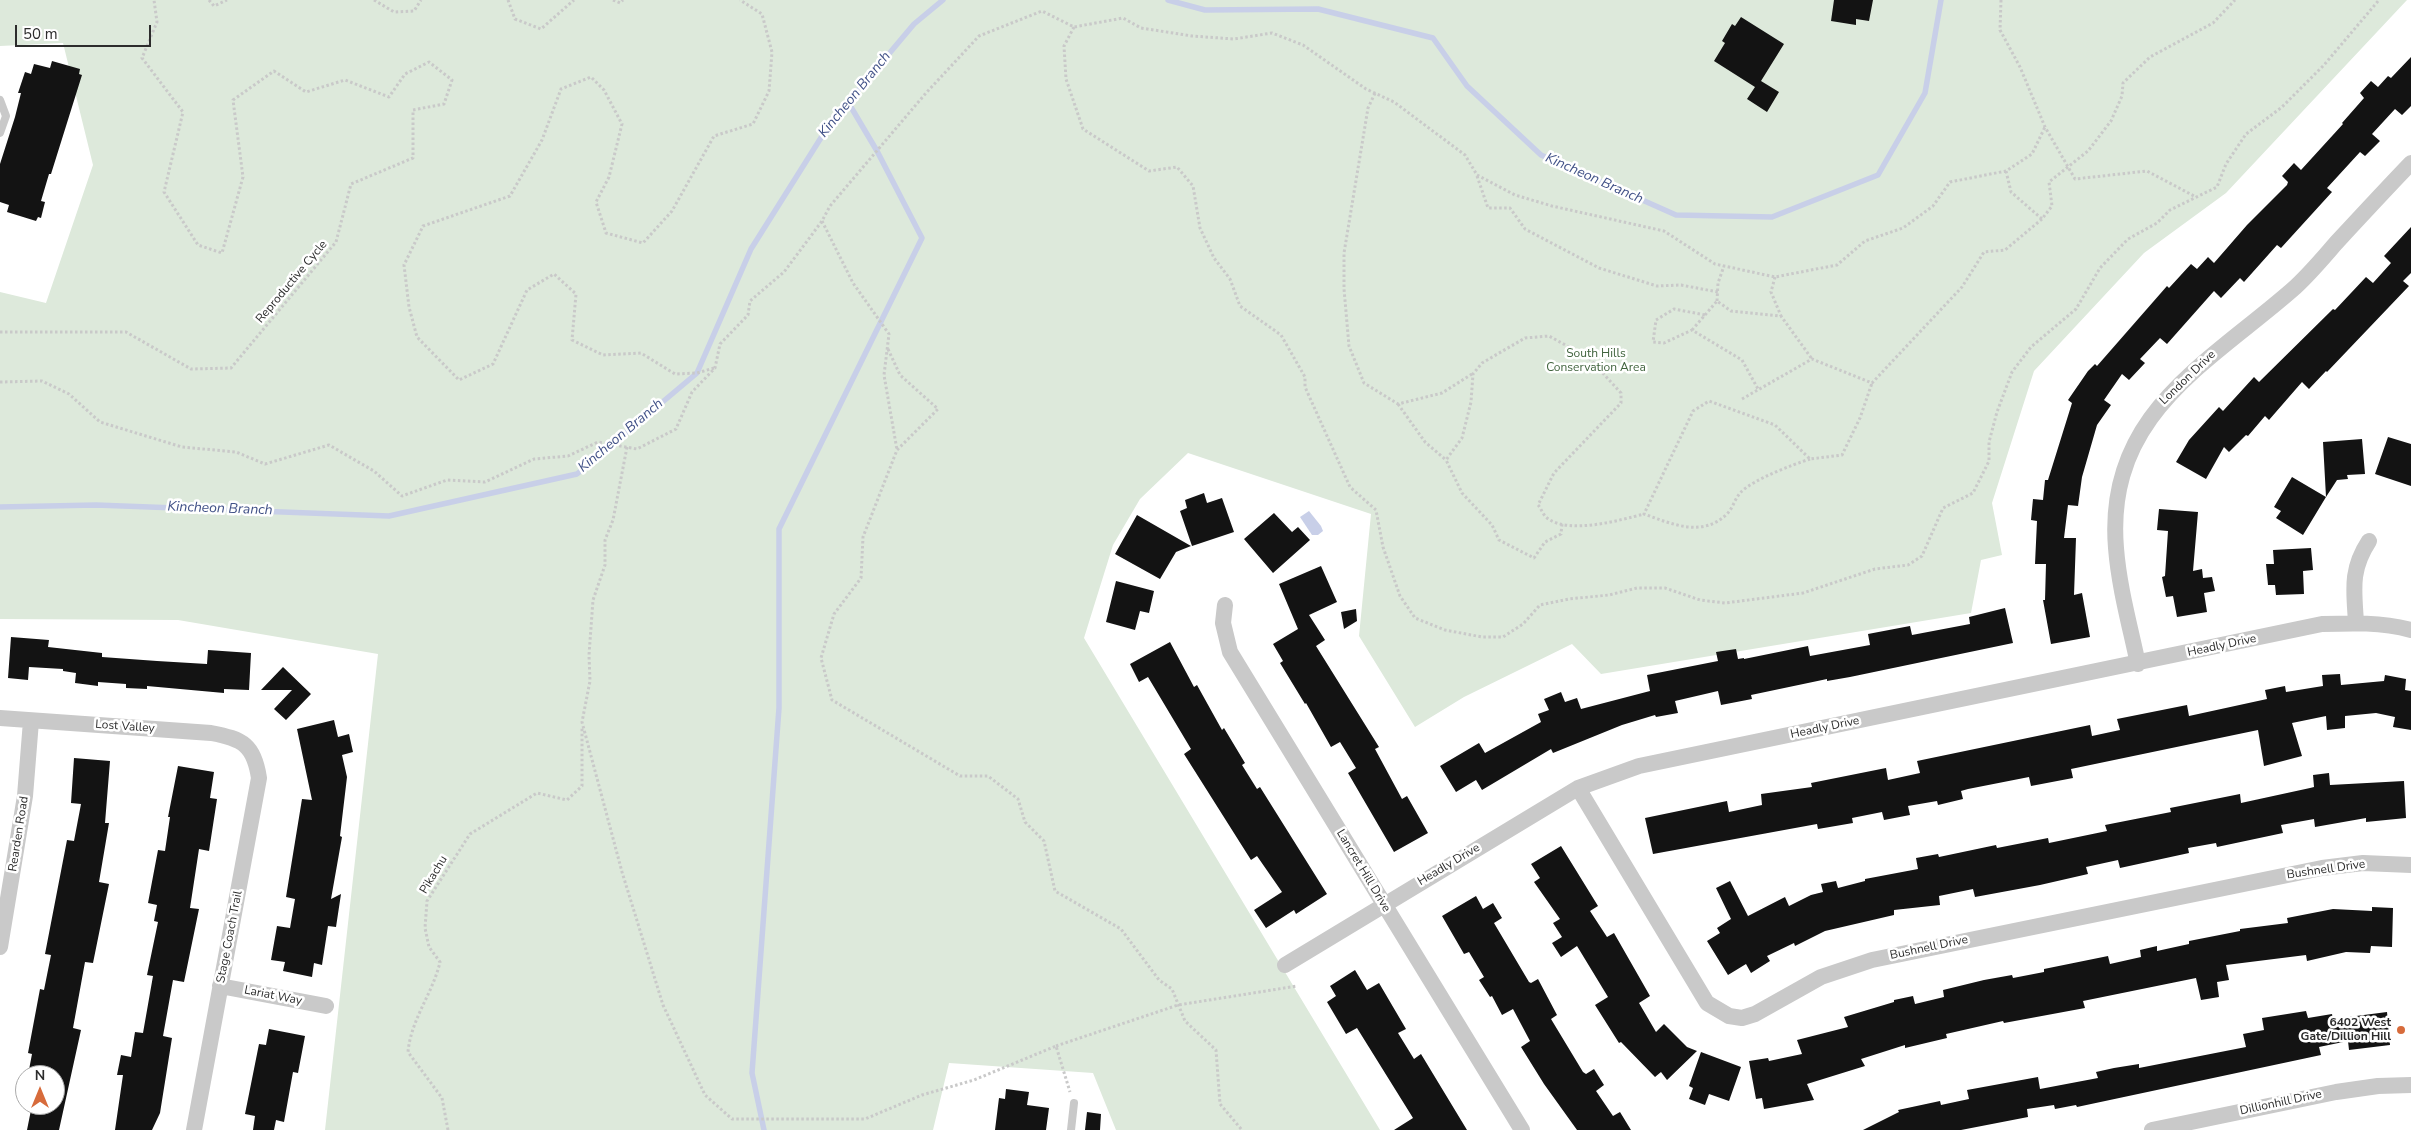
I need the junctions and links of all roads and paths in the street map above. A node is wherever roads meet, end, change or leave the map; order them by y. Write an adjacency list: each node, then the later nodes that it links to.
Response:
1 (154, 0): 33 (path, Reproductive Cycle)
2 (209, 0): 3 (path)
3 (227, 0)
4 (374, 0): 5 (path)
5 (421, 0)
6 (508, 0): 7 (path)
7 (574, 0)
8 (613, 0): 9 (path)
9 (623, 0)
10 (740, 0): 36 (path)
11 (2001, 0): 17 (path)
12 (2235, 0): 20 (path)
13 (2379, 0): 23 (path)
14 (1074, 27): 15 (path); 23 (path); 25 (path)
15 (1375, 93): 22 (path); 42 (path)
16 (0, 100): 18 (lane)
17 (2045, 127): 20 (path); 21 (path)
18 (0, 133)
19 (2411, 163): 53 (street, London Drive)
20 (2068, 167): 23 (path); 24 (path)
21 (2006, 171): 24 (path); 27 (path)
22 (1477, 175): 26 (path); 28 (path)
23 (2197, 197)
24 (2042, 219): 39 (path)
25 (822, 222): 34 (path); 36 (path)
26 (1724, 266): 27 (path); 28 (path)
27 (1776, 277): 31 (path)
28 (1718, 292): 29 (path)
29 (1717, 301): 30 (path); 31 (path)
30 (1705, 315): 32 (path); 32 (path)
31 (1781, 316): 35 (path)
32 (1692, 330): 40 (path)
33 (0, 332)
34 (888, 348): 44 (path); 44 (path)
35 (1812, 359): 39 (path); 40 (path)
36 (715, 368): 43 (path)
37 (1473, 374): 42 (path); 46 (path); 48 (path)
38 (0, 382): 43 (path)
39 (1872, 383): 45 (path)
40 (1758, 389): 41 (path)
41 (1742, 399)
42 (1398, 404): 46 (path)
43 (627, 447): 56 (path)
44 (897, 450): 66 (path)
45 (1810, 459): 47 (path); 47 (path)
46 (1446, 460): 48 (path)
47 (1644, 514): 48 (path)
48 (1562, 524)
49 (2369, 541): 51 (street)
50 (1225, 606): 60 (street, Lancret Hill Drive)
51 (2356, 622): 52 (street, Headly Drive); 53 (street, Headly Drive)
52 (2411, 630)
53 (2138, 664): 58 (street, Headly Drive)
54 (0, 718): 55 (street, Lost Valley)
55 (31, 721): 57 (street, Lost Valley); 61 (street, Rearden Road)
56 (582, 722): 67 (path); 71 (path, Pikachu)
57 (248, 746): 63 (street, Stage Coach Trail)
58 (1578, 788): 59 (street, Bushnell Drive); 60 (street, Headly Drive)
59 (2411, 865)
60 (1384, 904): 62 (street, Headly Drive); 74 (street, Lancret Hill Drive)
61 (0, 947)
62 (1285, 965)
63 (220, 986): 65 (street, Lariat Way); 70 (street, Stage Coach Trail)
64 (1297, 986): 66 (path)
65 (326, 1006)
66 (1178, 1006): 67 (path); 73 (path)
67 (1056, 1046): 69 (path)
68 (2411, 1085): 75 (street, Dillionhill Drive)
69 (1074, 1103): 72 (lane)
70 (194, 1130)
71 (448, 1130)
72 (1071, 1130)
73 (1242, 1130)
74 (1522, 1130)
75 (2152, 1130)

